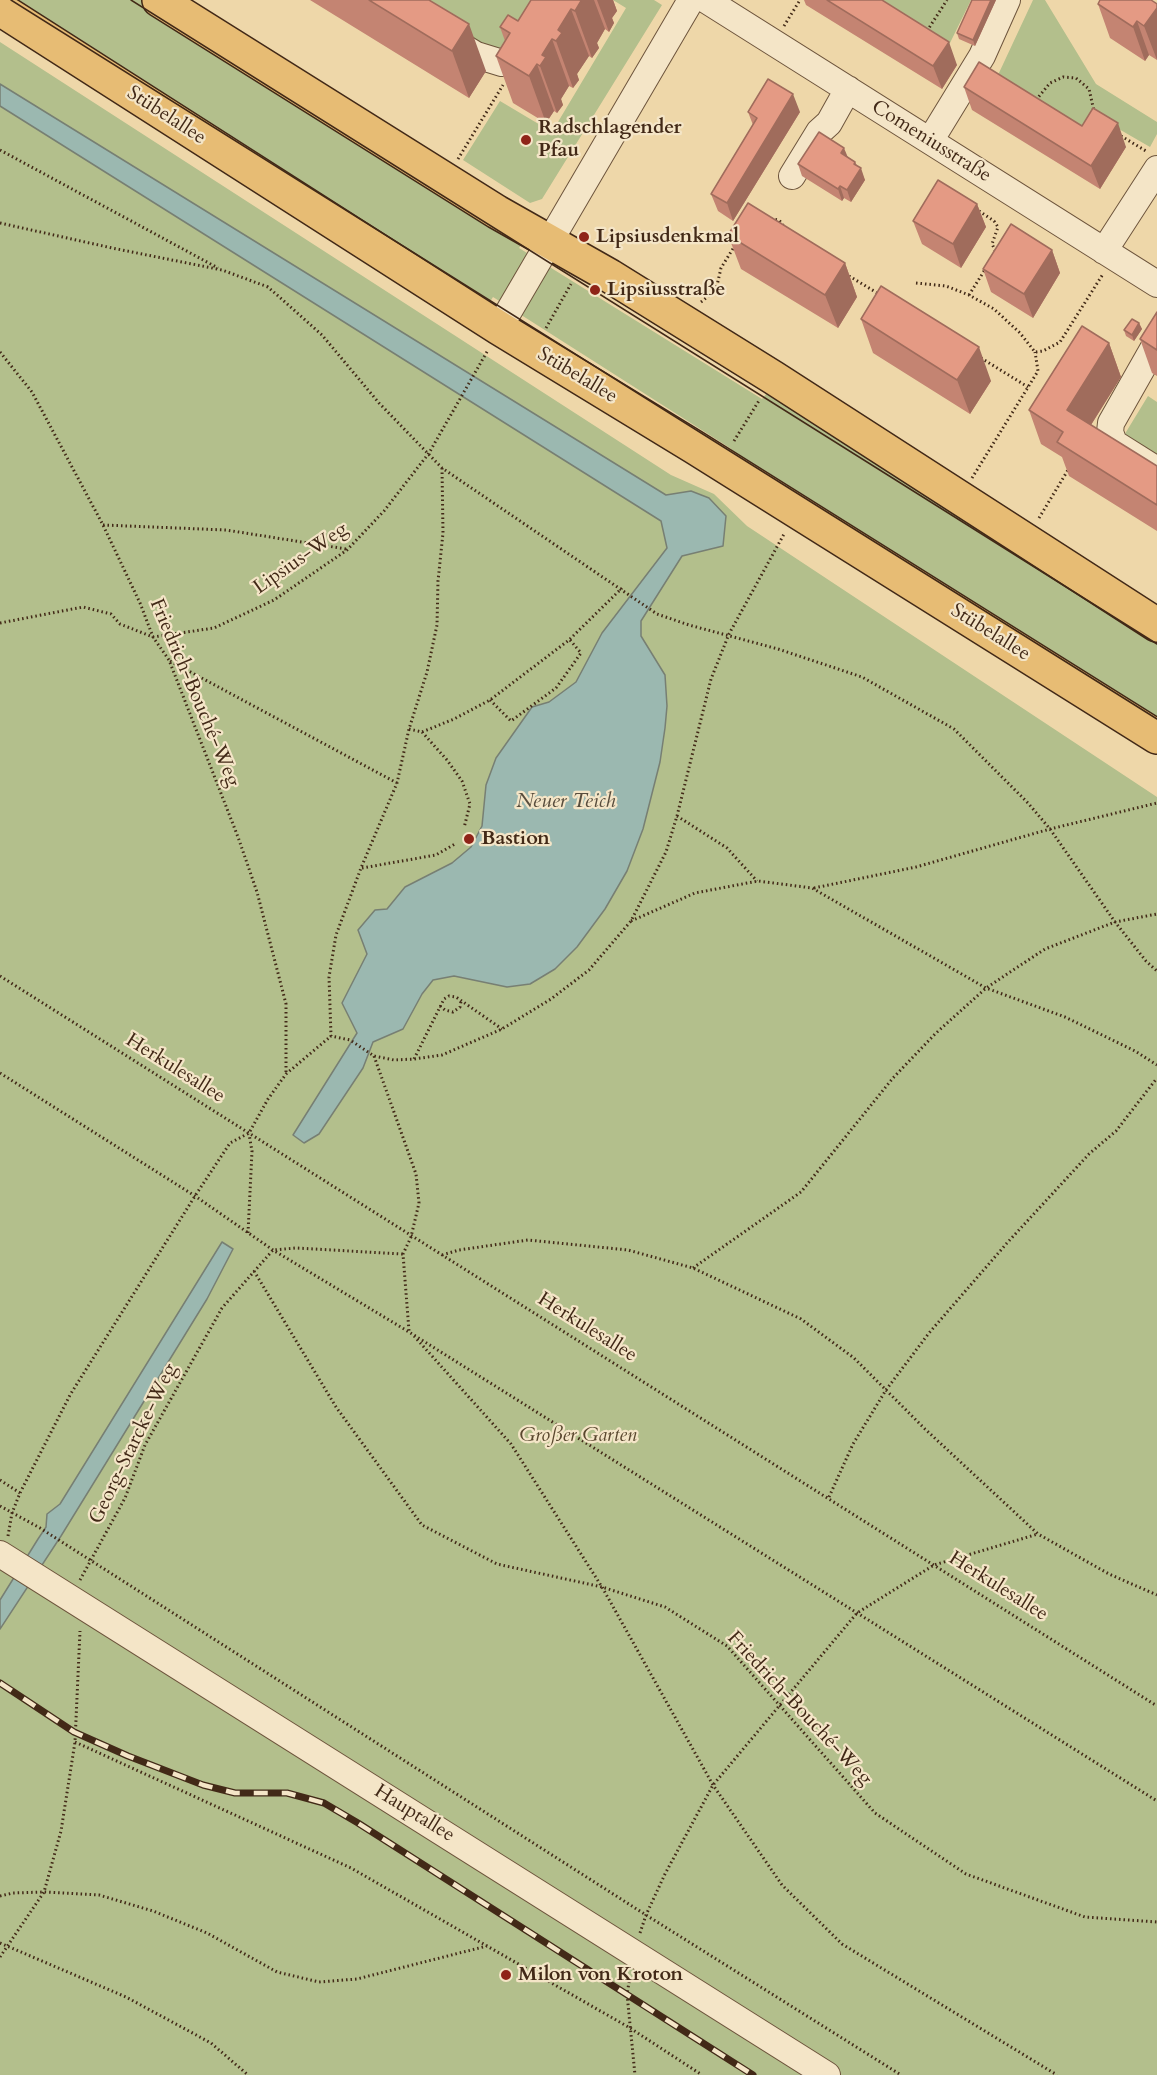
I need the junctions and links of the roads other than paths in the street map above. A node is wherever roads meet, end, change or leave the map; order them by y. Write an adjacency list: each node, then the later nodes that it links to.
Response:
1 (159, 0): 12 (main road)
2 (554, 0): 7 (street)
3 (692, 0): 12 (street)
4 (706, 0): 8 (street, Comeniusstraße)
5 (1007, 0): 9 (street)
6 (0, 9): 15 (main road, Stübelallee)
7 (426, 25)
8 (848, 89): 9 (street, Comeniusstraße); 11 (street)
9 (930, 141): 13 (street, Comeniusstraße)
10 (1153, 161): 13 (street)
11 (792, 176)
12 (550, 241): 15 (street); 18 (main road)
13 (1109, 254): 14 (street, Comeniusstraße)
14 (1157, 284)
15 (495, 337): 19 (main road, Stübelallee)
16 (1157, 342): 17 (street)
17 (1157, 470)
18 (1157, 625)
19 (1157, 737)
20 (7, 1558): 21 (street, Hauptallee)
21 (827, 2075)

